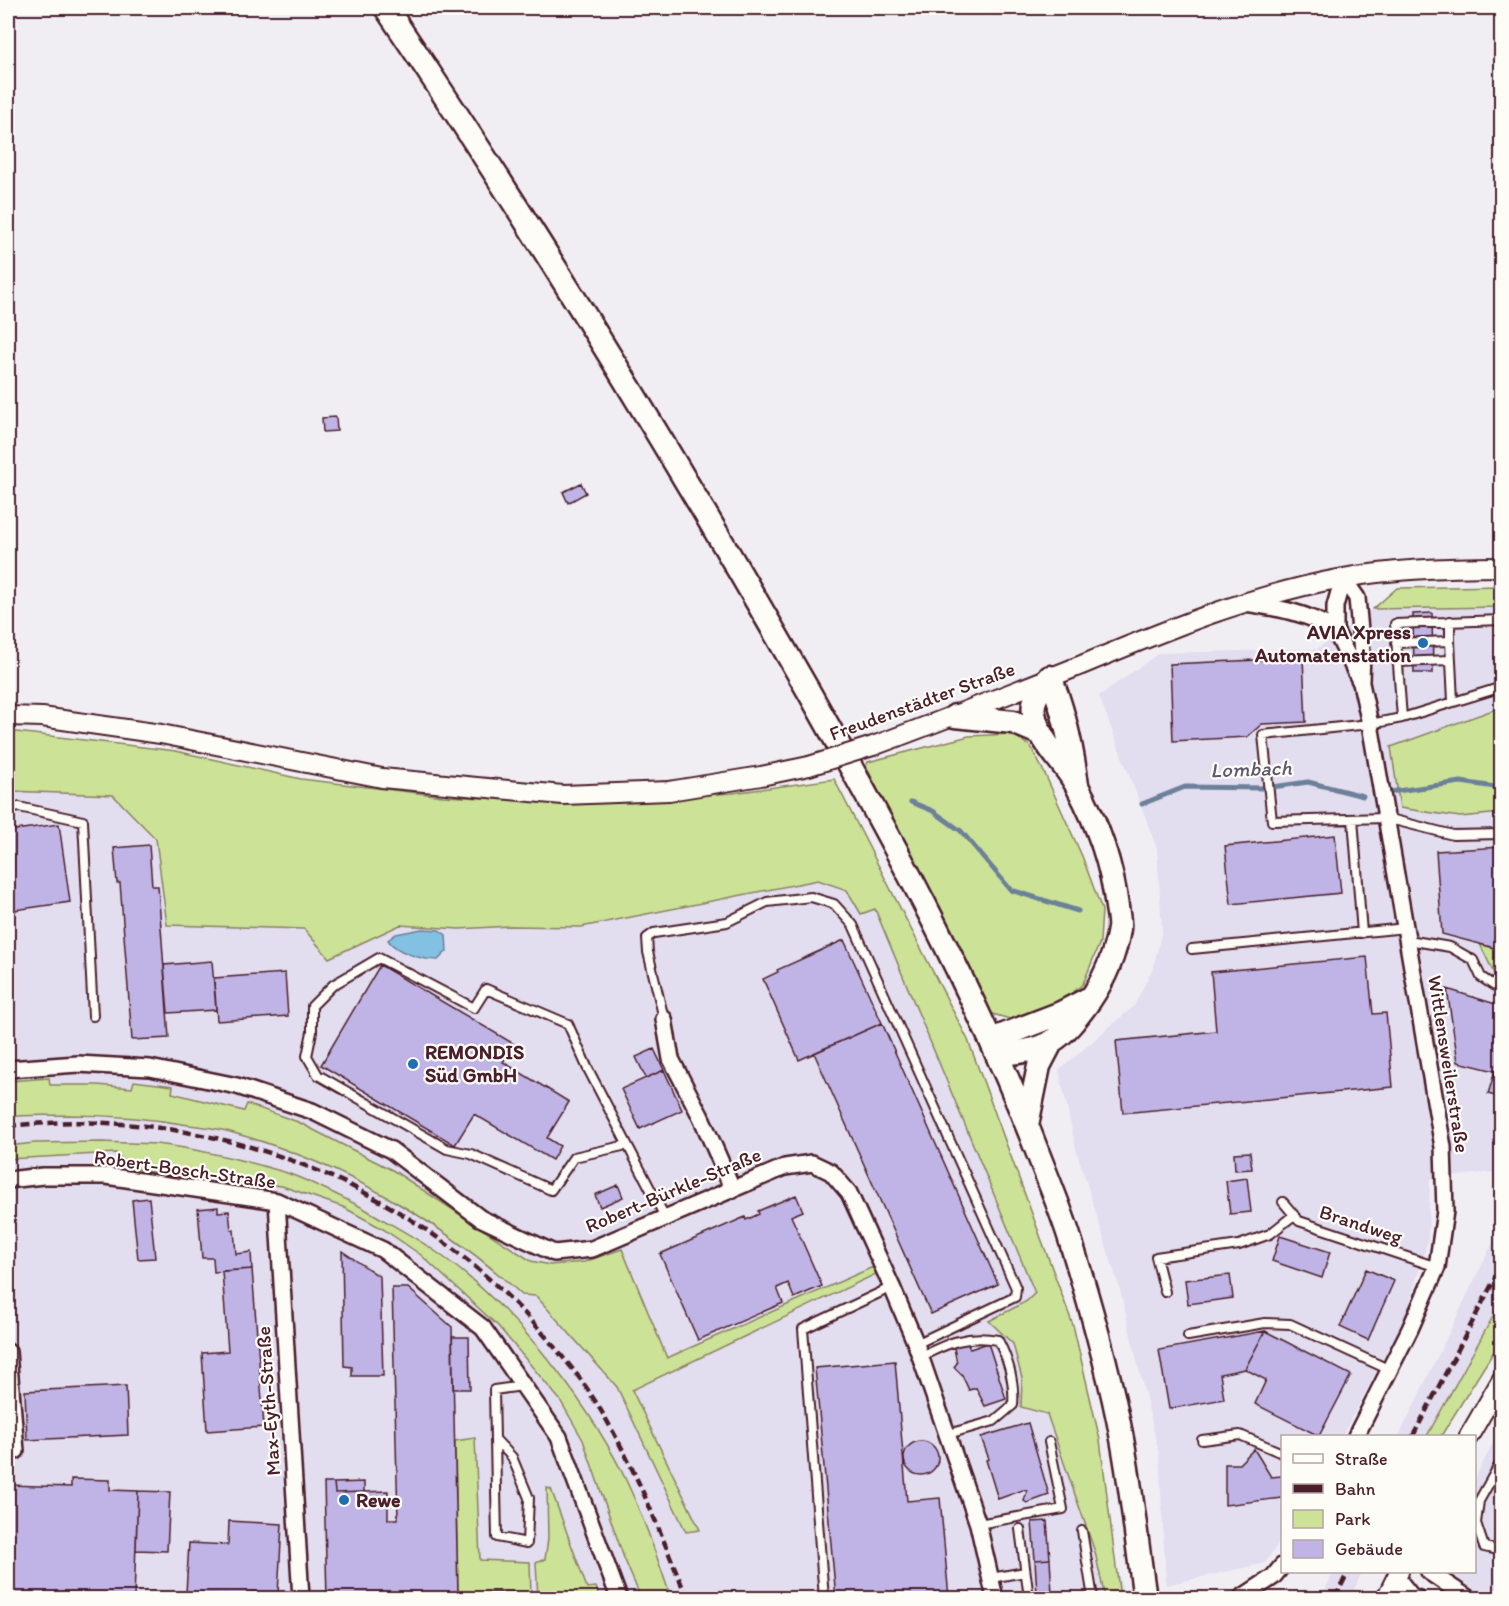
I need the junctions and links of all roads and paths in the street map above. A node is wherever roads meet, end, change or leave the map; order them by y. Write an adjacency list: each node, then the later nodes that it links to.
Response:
1 (386, 8): 34 (main road)
2 (1502, 567): 3 (street, Freudenstädter Straße)
3 (1343, 578): 4 (street, Freudenstädter Straße); 6 (street, Wittlensweilerstraße); 13 (street, Wittlensweilerstraße)
4 (1245, 603): 6 (street); 12 (street, Freudenstädter Straße)
5 (1450, 621): 7 (lane); 8 (lane); 9 (lane)
6 (1335, 630): 13 (street, Wittlensweilerstraße)
7 (1502, 641)
8 (1450, 642): 9 (lane); 10 (lane)
9 (1396, 643): 11 (lane)
10 (1451, 660): 11 (lane); 15 (lane)
11 (1397, 662): 18 (lane)
12 (1050, 677): 17 (street, Freudenstädter Straße); 20 (main road); 21 (main road)
13 (1361, 683): 19 (street, Wittlensweilerstraße)
14 (1502, 687): 15 (lane)
15 (1453, 701): 18 (lane)
16 (8, 716): 17 (street, Freudenstädter Straße, bridge)
17 (955, 716): 20 (main road)
18 (1402, 718): 19 (lane)
19 (1370, 724): 23 (street, Wittlensweilerstraße); 24 (lane)
20 (1039, 734): 21 (main road)
21 (1077, 785): 30 (main road)
22 (8, 809): 31 (lane)
23 (1386, 818): 24 (lane); 25 (lane); 27 (street, Wittlensweilerstraße)
24 (1353, 819): 26 (lane)
25 (1502, 834)
26 (1362, 933): 27 (lane); 28 (lane)
27 (1407, 934): 29 (lane); 44 (street, Wittlensweilerstraße)
28 (1192, 949)
29 (1502, 991)
30 (1092, 997): 33 (main road); 34 (main road)
31 (93, 1016)
32 (664, 1019): 39 (street); 48 (lane)
33 (1051, 1043): 34 (main road); 36 (main road)
34 (994, 1047): 36 (main road)
35 (8, 1069): 43 (street, Robert-Bürkle-Straße)
36 (1027, 1125): 77 (main road)
37 (627, 1144): 37 (lane); 43 (lane)
38 (8, 1180): 40 (street, Robert-Bosch-Straße)
39 (733, 1190): 43 (street, Robert-Bürkle-Straße); 45 (street, Robert-Bürkle-Straße)
40 (276, 1201): 52 (street, Robert-Bosch-Straße); 72 (street, Max-Eyth-Straße)
41 (1283, 1202): 42 (lane, Brandweg)
42 (1294, 1215): 44 (lane, Brandweg); 46 (lane)
43 (666, 1219)
44 (1437, 1267): 50 (street, Wittlensweilerstraße)
45 (892, 1287): 48 (street, Robert-Bürkle-Straße); 74 (lane)
46 (1165, 1292)
47 (1188, 1336): 50 (lane)
48 (918, 1350): 53 (street, Robert-Bürkle-Straße); 53 (lane)
49 (8, 1352): 59 (street)
50 (1390, 1370): 54 (street, Wittlensweilerstraße)
51 (1502, 1379): 55 (street)
52 (523, 1386): 56 (lane); 73 (street, Robert-Bosch-Straße)
53 (948, 1434): 62 (street, Robert-Bürkle-Straße)
54 (1357, 1435)
55 (1470, 1435)
56 (495, 1439): 56 (lane)
57 (1202, 1440): 60 (lane)
58 (1049, 1442): 62 (lane)
59 (16, 1451)
60 (1281, 1453)
61 (1502, 1460): 65 (lane)
62 (978, 1524): 70 (street, Robert-Bürkle-Straße)
63 (1020, 1529): 67 (lane)
64 (1082, 1531): 71 (lane)
65 (1502, 1551)
66 (1281, 1567): 78 (street)
67 (1025, 1572): 70 (lane); 76 (lane)
68 (1430, 1573): 81 (street)
69 (1398, 1574): 79 (street); 80 (street)
70 (991, 1578): 75 (street, Robert-Bürkle-Straße)
71 (1092, 1598)
72 (301, 1599)
73 (619, 1599)
74 (824, 1599)
75 (995, 1599)
76 (1029, 1599)
77 (1145, 1599)
78 (1241, 1599)
79 (1386, 1599)
80 (1417, 1599)
81 (1468, 1599)

